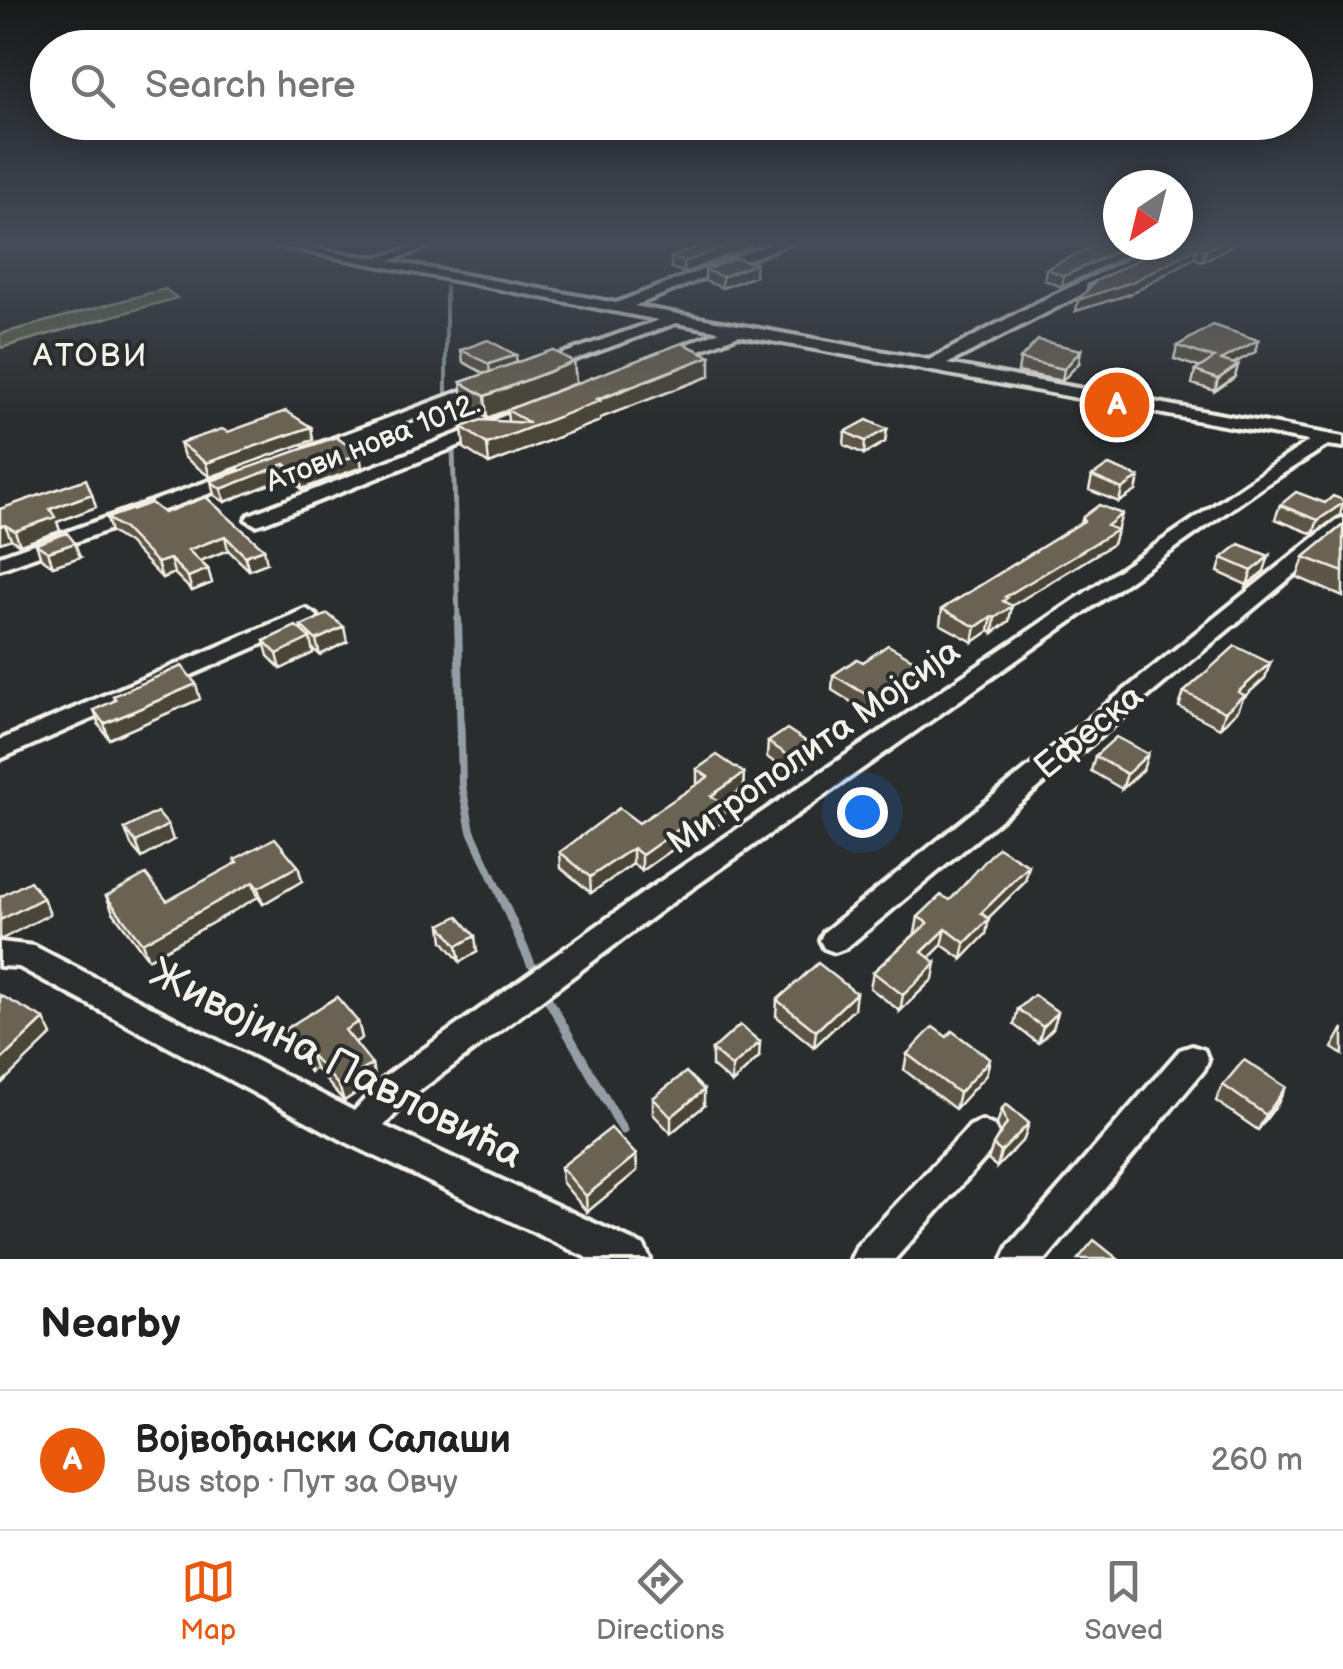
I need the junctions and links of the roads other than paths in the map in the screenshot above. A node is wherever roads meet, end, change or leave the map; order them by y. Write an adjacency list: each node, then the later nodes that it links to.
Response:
1 (577, 301): 4 (street)
2 (635, 301): 4 (street)
3 (1053, 301): 8 (street)
4 (616, 308): 5 (street)
5 (673, 319): 6 (street); 11 (street)
6 (734, 331): 7 (street); 8 (street)
7 (648, 365)
8 (928, 367): 10 (street)
9 (559, 400): 13 (street, Атови нова 1012.)
10 (1334, 441): 21 (street, Митрополита Мојсија)
11 (289, 458)
12 (253, 471): 15 (street)
13 (256, 518)
14 (1343, 524): 18 (street, Ефеска)
15 (0, 563)
16 (306, 616): 17 (street)
17 (0, 750)
18 (834, 940)
19 (0, 954): 21 (street, Живојина Павловића)
20 (1192, 1060): 25 (street)
21 (358, 1131): 23 (street, Живојина Павловића)
22 (982, 1136): 24 (street)
23 (618, 1256)
24 (870, 1259)
25 (1022, 1259)

